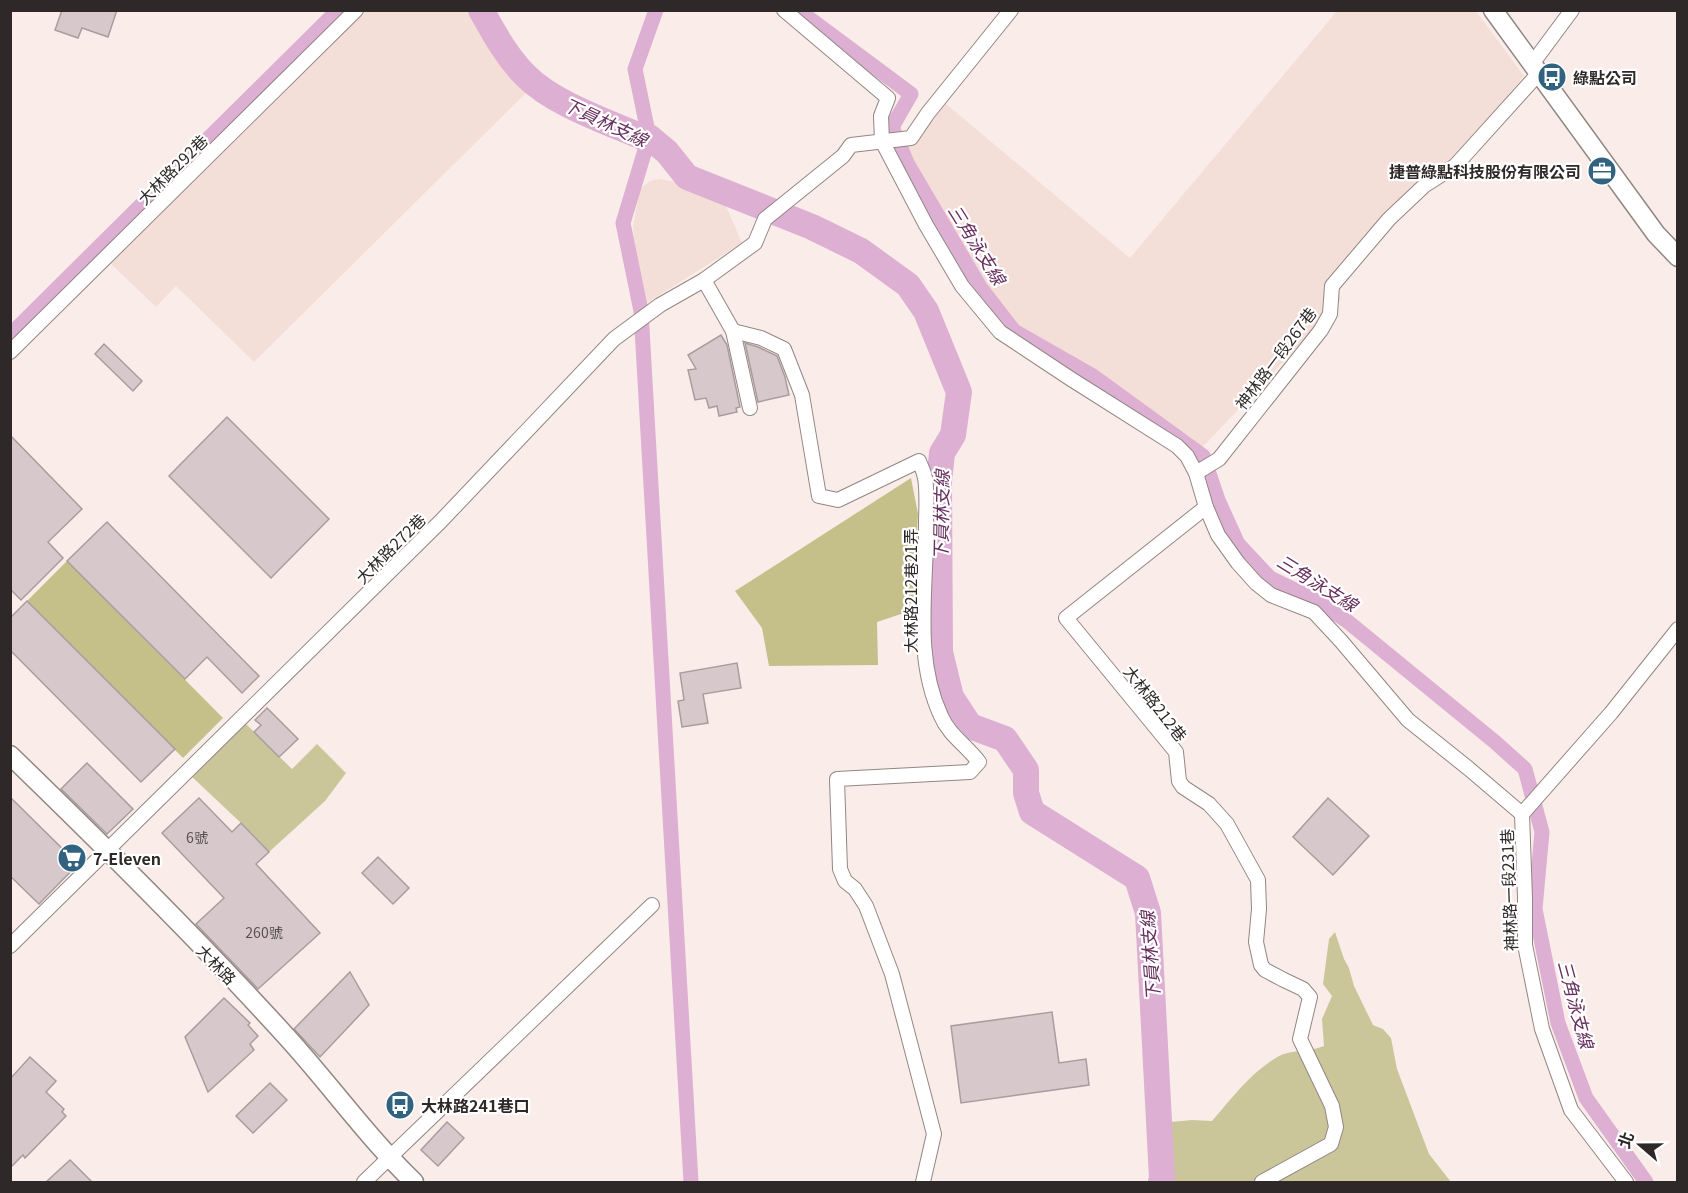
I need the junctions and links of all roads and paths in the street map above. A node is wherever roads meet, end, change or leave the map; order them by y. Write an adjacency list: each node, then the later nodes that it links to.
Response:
1 (356, 10): 11 (street, 大林路292巷)
2 (784, 10): 7 (street)
3 (1011, 10): 7 (street, 大林路272巷)
4 (1493, 10): 6 (street)
5 (1572, 10): 6 (street, 神林路一段267巷)
6 (1536, 69): 8 (street); 13 (street, 神林路一段267巷)
7 (882, 141): 9 (street, 大林路272巷); 13 (street)
8 (1677, 257)
9 (704, 280): 10 (street); 18 (street, 大林路272巷)
10 (734, 331): 12 (street); 24 (street, 大林路212巷21弄)
11 (10, 352)
12 (750, 408)
13 (1196, 473): 14 (street)
14 (1206, 507): 17 (street); 25 (street, 大林路212巷)
15 (1677, 629): 17 (street, 神林路一段231巷)
16 (10, 754): 18 (street, 大林路)
17 (1522, 814): 26 (street, 神林路一段231巷)
18 (108, 850): 20 (street, 大林路272巷); 21 (street, 大林路)
19 (652, 905): 21 (street)
20 (10, 946)
21 (389, 1158): 22 (street); 23 (street, 大林路)
22 (364, 1182)
23 (414, 1182)
24 (923, 1182)
25 (1262, 1182)
26 (1626, 1182)

